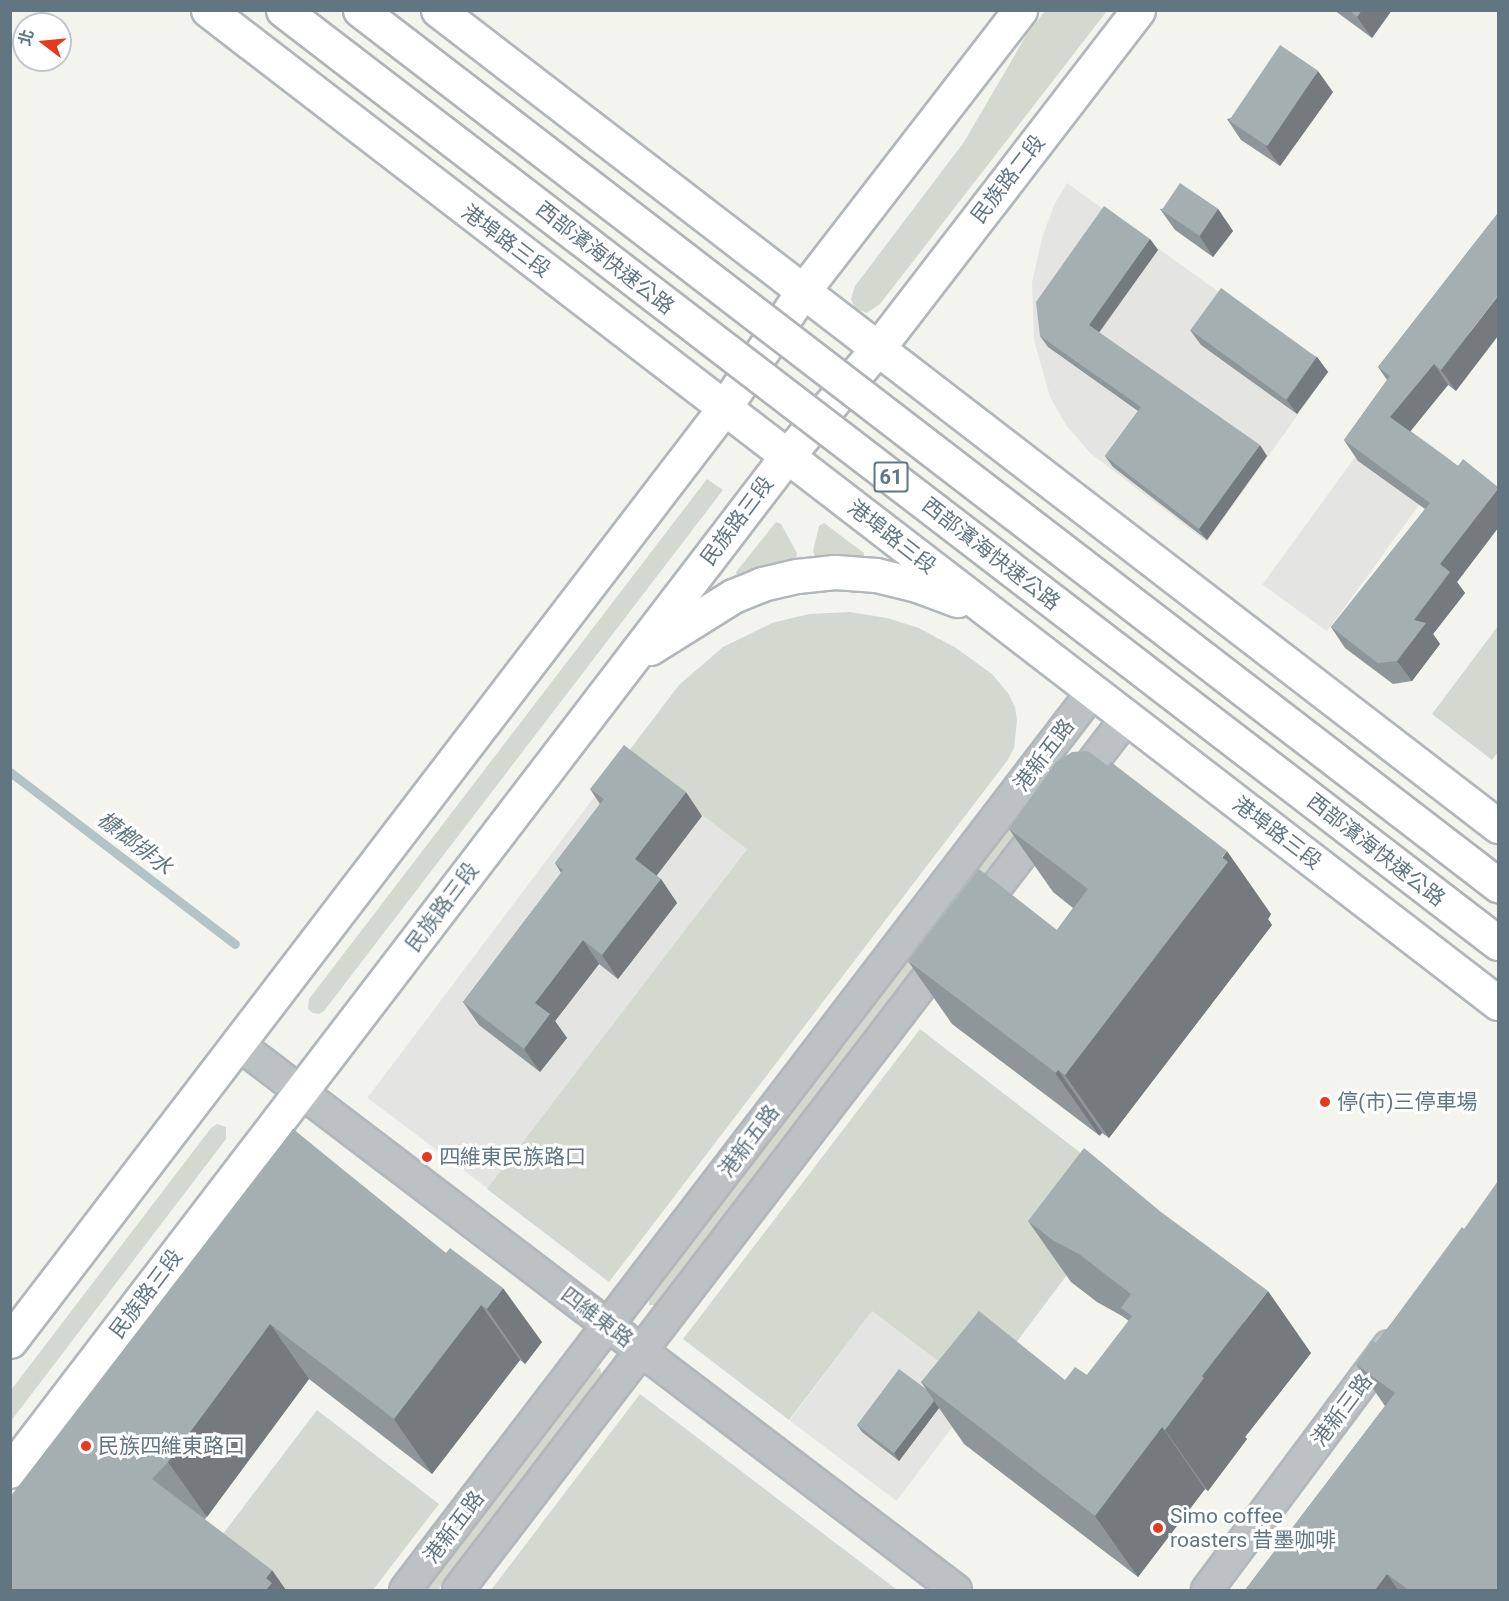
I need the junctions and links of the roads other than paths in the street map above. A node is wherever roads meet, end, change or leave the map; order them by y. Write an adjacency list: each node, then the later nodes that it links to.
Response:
1 (208, 10): 8 (main road, 港埠路三段)
2 (218, 10): 8 (main road, 港埠路三段)
3 (283, 10): 19 (main road, 西部濱海快速公路 / 61, bridge)
4 (360, 10): 18 (main road, 61, bridge)
5 (438, 10): 9 (main road)
6 (1020, 10): 9 (main road)
7 (1138, 10): 10 (main road, 民族路二段)
8 (285, 71): 11 (main road, 港埠路三段)
9 (803, 291): 10 (main road); 11 (main road)
10 (878, 348): 12 (main road, 民族路三段); 17 (main road)
11 (724, 408): 12 (main road, 港埠路三段); 21 (main road)
12 (787, 456): 13 (main road, 港埠路三段); 14 (main road, 民族路三段)
13 (990, 612): 14 (main road); 15 (main road, 港埠路三段)
14 (629, 662): 22 (main road, 民族路三段)
15 (1093, 692): 16 (main road, 港埠路三段); 24 (street, 港新五路)
16 (1127, 717): 20 (main road, 港埠路三段); 26 (street, 港新五路)
17 (1498, 826)
18 (1498, 885)
19 (1498, 943)
20 (1498, 1003)
21 (238, 1044): 22 (street, 四維東路); 25 (main road)
22 (301, 1092): 24 (street, 四維東路); 27 (main road, 民族路三段)
23 (1406, 1324): 31 (street, 港新三路)
24 (608, 1325): 26 (street, 四維東路); 29 (street, 港新五路)
25 (10, 1341)
26 (642, 1351): 28 (street, 四維東路); 30 (street, 港新五路)
27 (10, 1471)
28 (946, 1588)
29 (405, 1590)
30 (458, 1590)
31 (1206, 1590)

